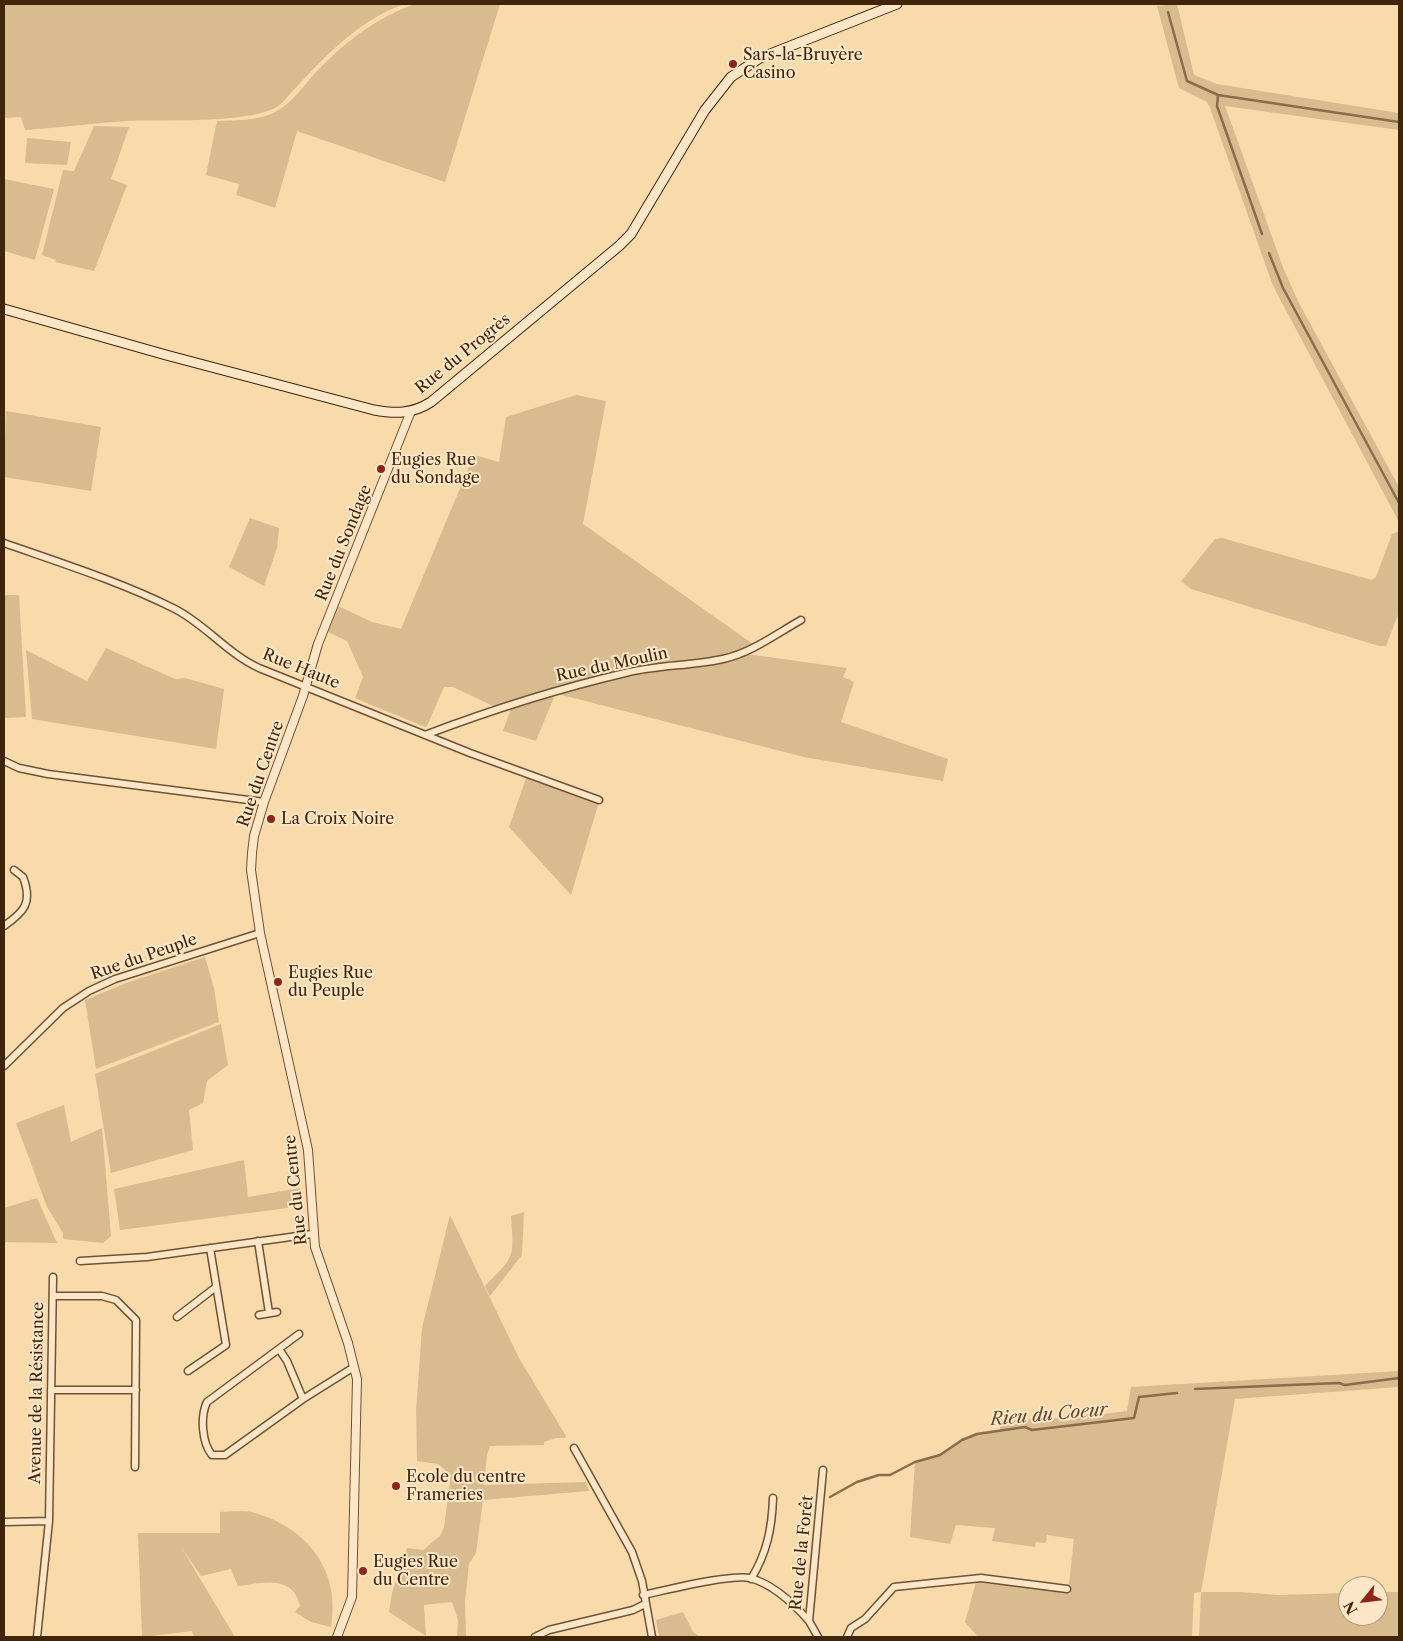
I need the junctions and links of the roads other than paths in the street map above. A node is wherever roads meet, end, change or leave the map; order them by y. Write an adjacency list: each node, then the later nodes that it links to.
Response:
1 (897, 4): 3 (main road, Rue du Progrès)
2 (4, 309): 3 (main road, Rue du Progrès)
3 (411, 412): 6 (street, Rue du Sondage)
4 (4, 543): 6 (street, Rue Haute)
5 (801, 620): 7 (street, Rue du Moulin)
6 (305, 685): 7 (street, Rue Haute); 10 (street, Rue du Centre)
7 (426, 735): 9 (street, Rue Haute)
8 (4, 761): 10 (street)
9 (599, 800)
10 (264, 802): 13 (street, Rue du Centre)
11 (14, 870): 12 (street)
12 (4, 926)
13 (260, 933): 14 (street, Rue du Peuple); 15 (street, Rue du Centre)
14 (4, 1066)
15 (312, 1234): 16 (street); 28 (street, Rue du Centre)
16 (258, 1241): 17 (street); 23 (street)
17 (210, 1248): 18 (street); 20 (street)
18 (80, 1261)
19 (53, 1276): 21 (street, Avenue de la Résistance)
20 (216, 1286): 25 (street); 29 (street)
21 (53, 1296): 30 (street, Avenue de la Résistance); 31 (street)
22 (277, 1312): 23 (street)
23 (269, 1313): 24 (street)
24 (259, 1315)
25 (177, 1318)
26 (299, 1334): 27 (street)
27 (279, 1349): 32 (street); 32 (street)
28 (354, 1367): 32 (street); 45 (street, Rue du Centre)
29 (188, 1371)
30 (51, 1390): 31 (street); 37 (street, Avenue de la Résistance)
31 (136, 1390): 34 (street)
32 (304, 1398)
33 (574, 1448): 41 (street)
34 (135, 1467)
35 (823, 1470): 43 (street, Rue de la Forêt)
36 (773, 1498): 39 (street)
37 (49, 1521): 38 (street); 44 (street, Avenue de la Résistance)
38 (4, 1522)
39 (751, 1579): 41 (street); 43 (street)
40 (1067, 1589): 49 (street)
41 (643, 1595): 42 (street)
42 (645, 1604): 46 (street); 47 (street)
43 (810, 1621): 48 (street, Rue de la Forêt)
44 (37, 1637)
45 (337, 1637)
46 (535, 1637)
47 (652, 1637)
48 (818, 1637)
49 (847, 1637)

